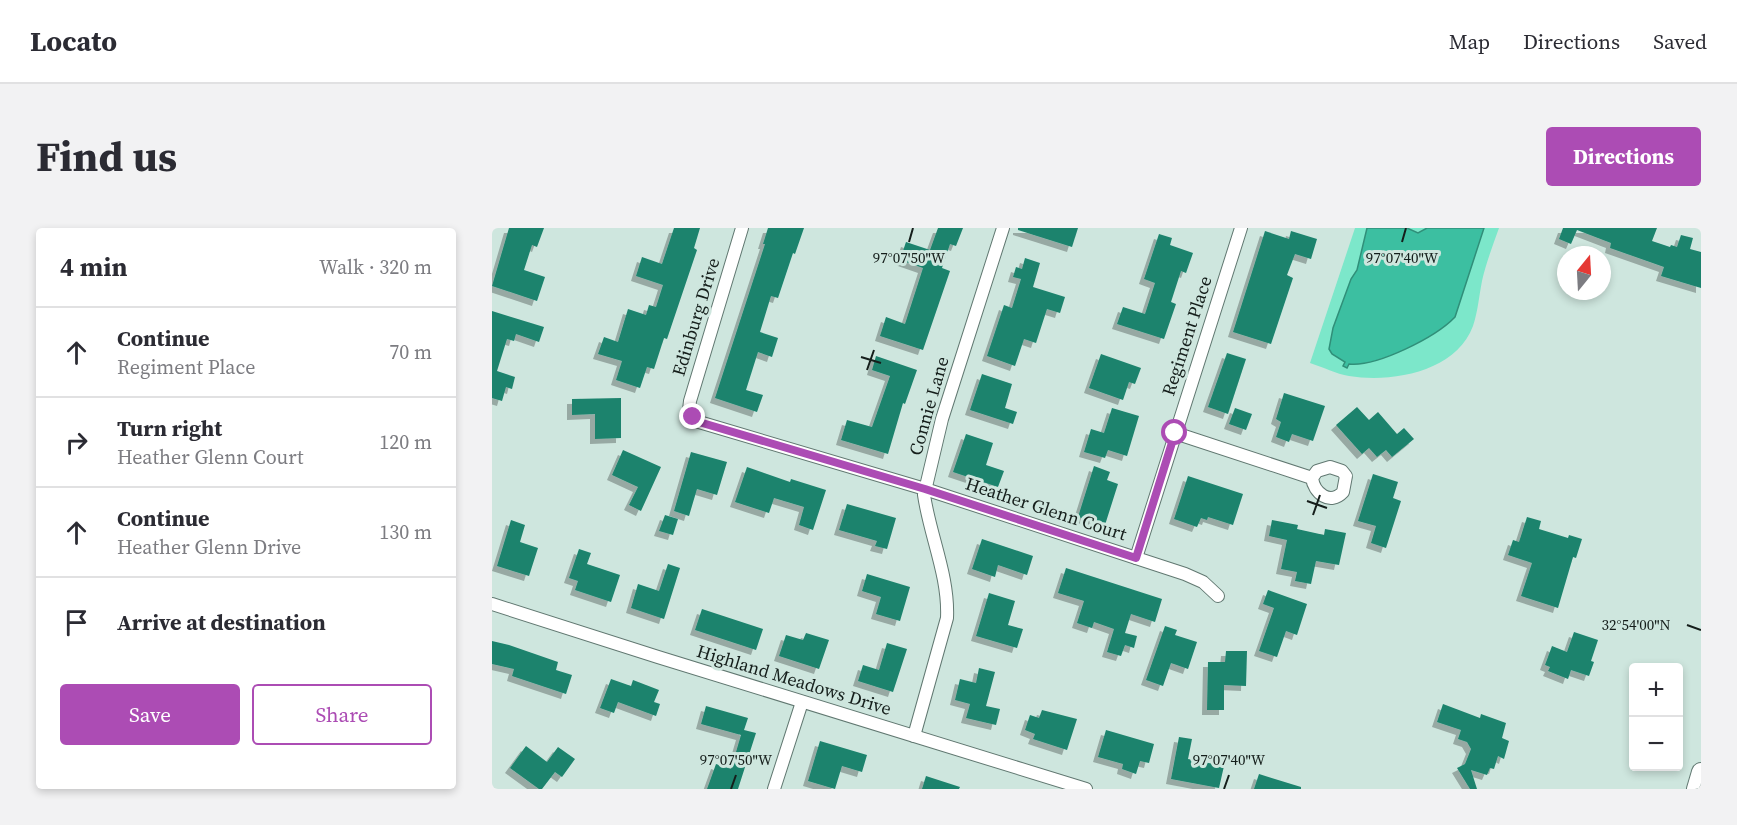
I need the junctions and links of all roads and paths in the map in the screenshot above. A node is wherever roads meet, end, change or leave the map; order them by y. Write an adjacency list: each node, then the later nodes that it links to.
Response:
1 (742, 228): 4 (street, Edinburg Drive)
2 (1003, 228): 7 (street, Connie Lane)
3 (1241, 228): 5 (street, Regiment Place)
4 (693, 417): 7 (street, Heather Glenn Court)
5 (1175, 433): 6 (street); 8 (street, Regiment Place)
6 (1312, 478)
7 (925, 489): 8 (street, Heather Glenn Court); 12 (street, Connie Lane)
8 (1136, 558): 9 (street, Heather Glenn Court)
9 (1218, 596)
10 (492, 604): 11 (street, Highland Meadows Drive)
11 (802, 702): 12 (street, Highland Meadows Drive); 15 (street)
12 (914, 736): 14 (street, Highland Meadows Drive)
13 (1701, 772): 17 (main road)
14 (1055, 784): 16 (street, Highland Meadows Drive)
15 (774, 789)
16 (1086, 789)
17 (1696, 789)

